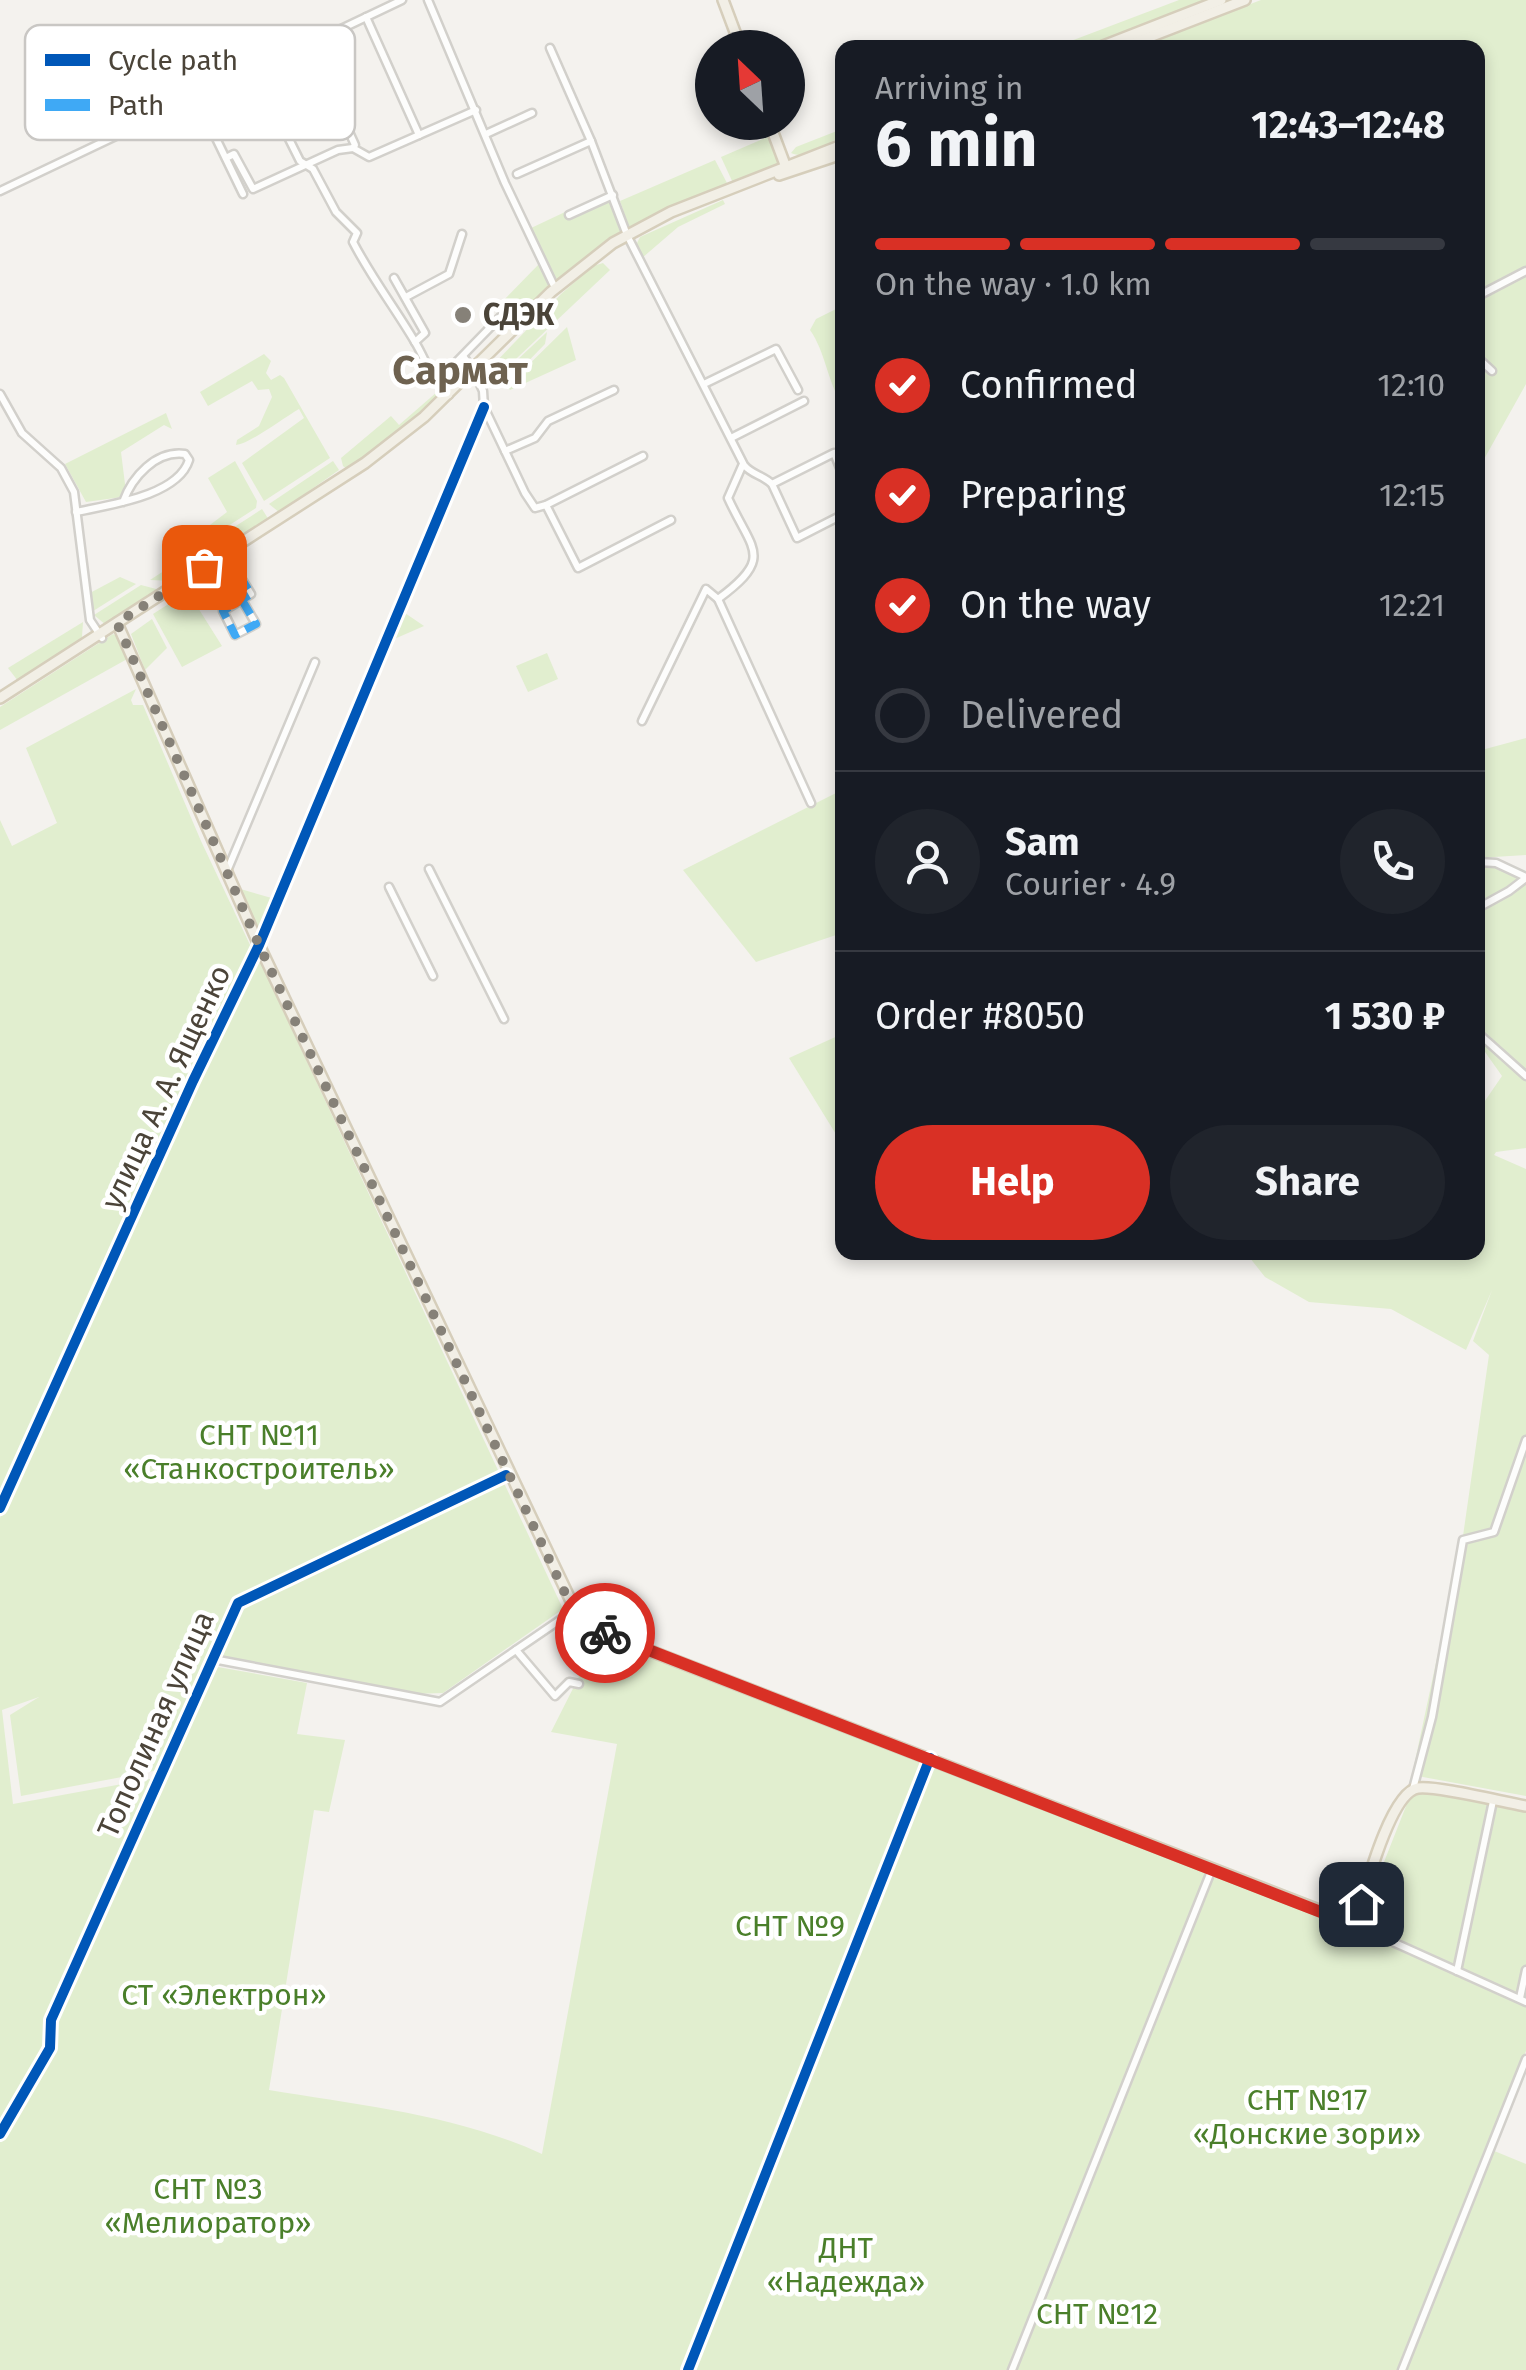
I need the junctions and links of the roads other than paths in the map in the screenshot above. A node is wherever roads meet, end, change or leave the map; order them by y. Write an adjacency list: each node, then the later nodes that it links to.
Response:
1 (402, 0): 6 (street)
2 (428, 0): 12 (street)
3 (723, 0): 8 (main road)
4 (1221, 0): 9 (main road)
5 (1245, 0): 10 (main road)
6 (366, 18): 7 (street); 15 (street)
7 (351, 25)
8 (734, 30)
9 (1118, 40)
10 (1142, 40)
11 (550, 48): 20 (street)
12 (476, 110): 14 (street); 15 (street)
13 (532, 112): 14 (street)
14 (486, 134): 37 (street)
15 (419, 135): 22 (street)
16 (106, 140): 29 (street)
17 (217, 140): 25 (street)
18 (289, 140): 26 (street)
19 (353, 140): 22 (street)
20 (591, 140): 28 (street); 31 (street)
21 (776, 140): 27 (main road)
22 (353, 148): 26 (street)
23 (835, 149): 27 (main road)
24 (835, 156): 27 (main road)
25 (226, 158): 26 (street); 30 (street)
26 (305, 166): 41 (street)
27 (787, 170): 34 (main road)
28 (517, 174)
29 (0, 191)
30 (243, 194)
31 (613, 195): 32 (street); 34 (street)
32 (569, 215)
33 (462, 234): 39 (street)
34 (628, 237): 37 (main road); 45 (main road); 47 (street)
35 (1526, 271): 38 (street)
36 (394, 278): 39 (street)
37 (555, 288): 40 (main road)
38 (1485, 292)
39 (406, 297): 41 (street)
40 (525, 318): 42 (street); 45 (main road)
41 (415, 342): 46 (street)
42 (462, 356): 45 (street); 46 (street)
43 (1485, 364): 44 (street)
44 (1492, 371)
45 (474, 373): 51 (main road); 53 (street); 59 (main road)
46 (436, 382): 51 (street)
47 (704, 384): 49 (street); 54 (street)
48 (614, 390): 55 (street)
49 (798, 390)
50 (0, 394): 63 (street)
51 (449, 395): 59 (main road)
52 (804, 401): 54 (street)
53 (484, 407): 55 (street); 83 (street, улица А. А. Ященко)
54 (731, 438): 58 (street)
55 (505, 452): 62 (street)
56 (643, 456): 62 (street)
57 (835, 456): 60 (street)
58 (743, 462): 60 (street); 67 (street)
59 (346, 478): 66 (main road); 70 (main road)
60 (772, 484): 64 (street)
61 (124, 502): 61 (street); 63 (street)
62 (546, 506): 65 (street)
63 (76, 512): 69 (street)
64 (835, 519)
65 (671, 520)
66 (228, 557): 68 (street); 70 (main road)
67 (718, 598): 75 (street); 76 (street)
68 (242, 600): 68 (street)
69 (90, 620): 70 (street); 71 (street); 72 (street)
70 (118, 625): 71 (main road); 79 (main road)
71 (101, 636): 72 (main road); 74 (main road)
72 (75, 650): 74 (main road)
73 (315, 662): 79 (street)
74 (0, 701)
75 (642, 721)
76 (811, 803)
77 (1485, 862): 80 (street)
78 (429, 869): 85 (street)
79 (226, 872): 83 (main road)
80 (1526, 877): 82 (street)
81 (389, 887): 84 (street)
82 (1485, 904)
83 (259, 945): 90 (street, улица А. А. Ященко); 91 (main road)
84 (433, 976)
85 (504, 1019)
86 (1485, 1039): 87 (street)
87 (1526, 1076)
88 (1526, 1440): 96 (street)
89 (506, 1475): 93 (street, Тополиная улица)
90 (0, 1508)
91 (573, 1610): 92 (street); 95 (main road)
92 (516, 1650): 93 (street); 94 (street)
93 (213, 1660): 106 (street, Тополиная улица)
94 (579, 1684)
95 (930, 1758): 99 (main road); 108 (street)
96 (1413, 1789): 97 (main road); 100 (main road)
97 (1493, 1801): 98 (main road); 101 (street)
98 (1526, 1806)
99 (1212, 1869): 100 (main road); 109 (street)
100 (1349, 1916): 101 (street)
101 (1457, 1971): 103 (street)
102 (1526, 1974): 103 (street)
103 (1523, 2000)
104 (1526, 2059): 110 (street)
105 (0, 2114): 106 (street)
106 (9, 2118): 107 (street, Тополиная улица)
107 (0, 2134)
108 (688, 2370)
109 (1012, 2370)
110 (1402, 2370)

